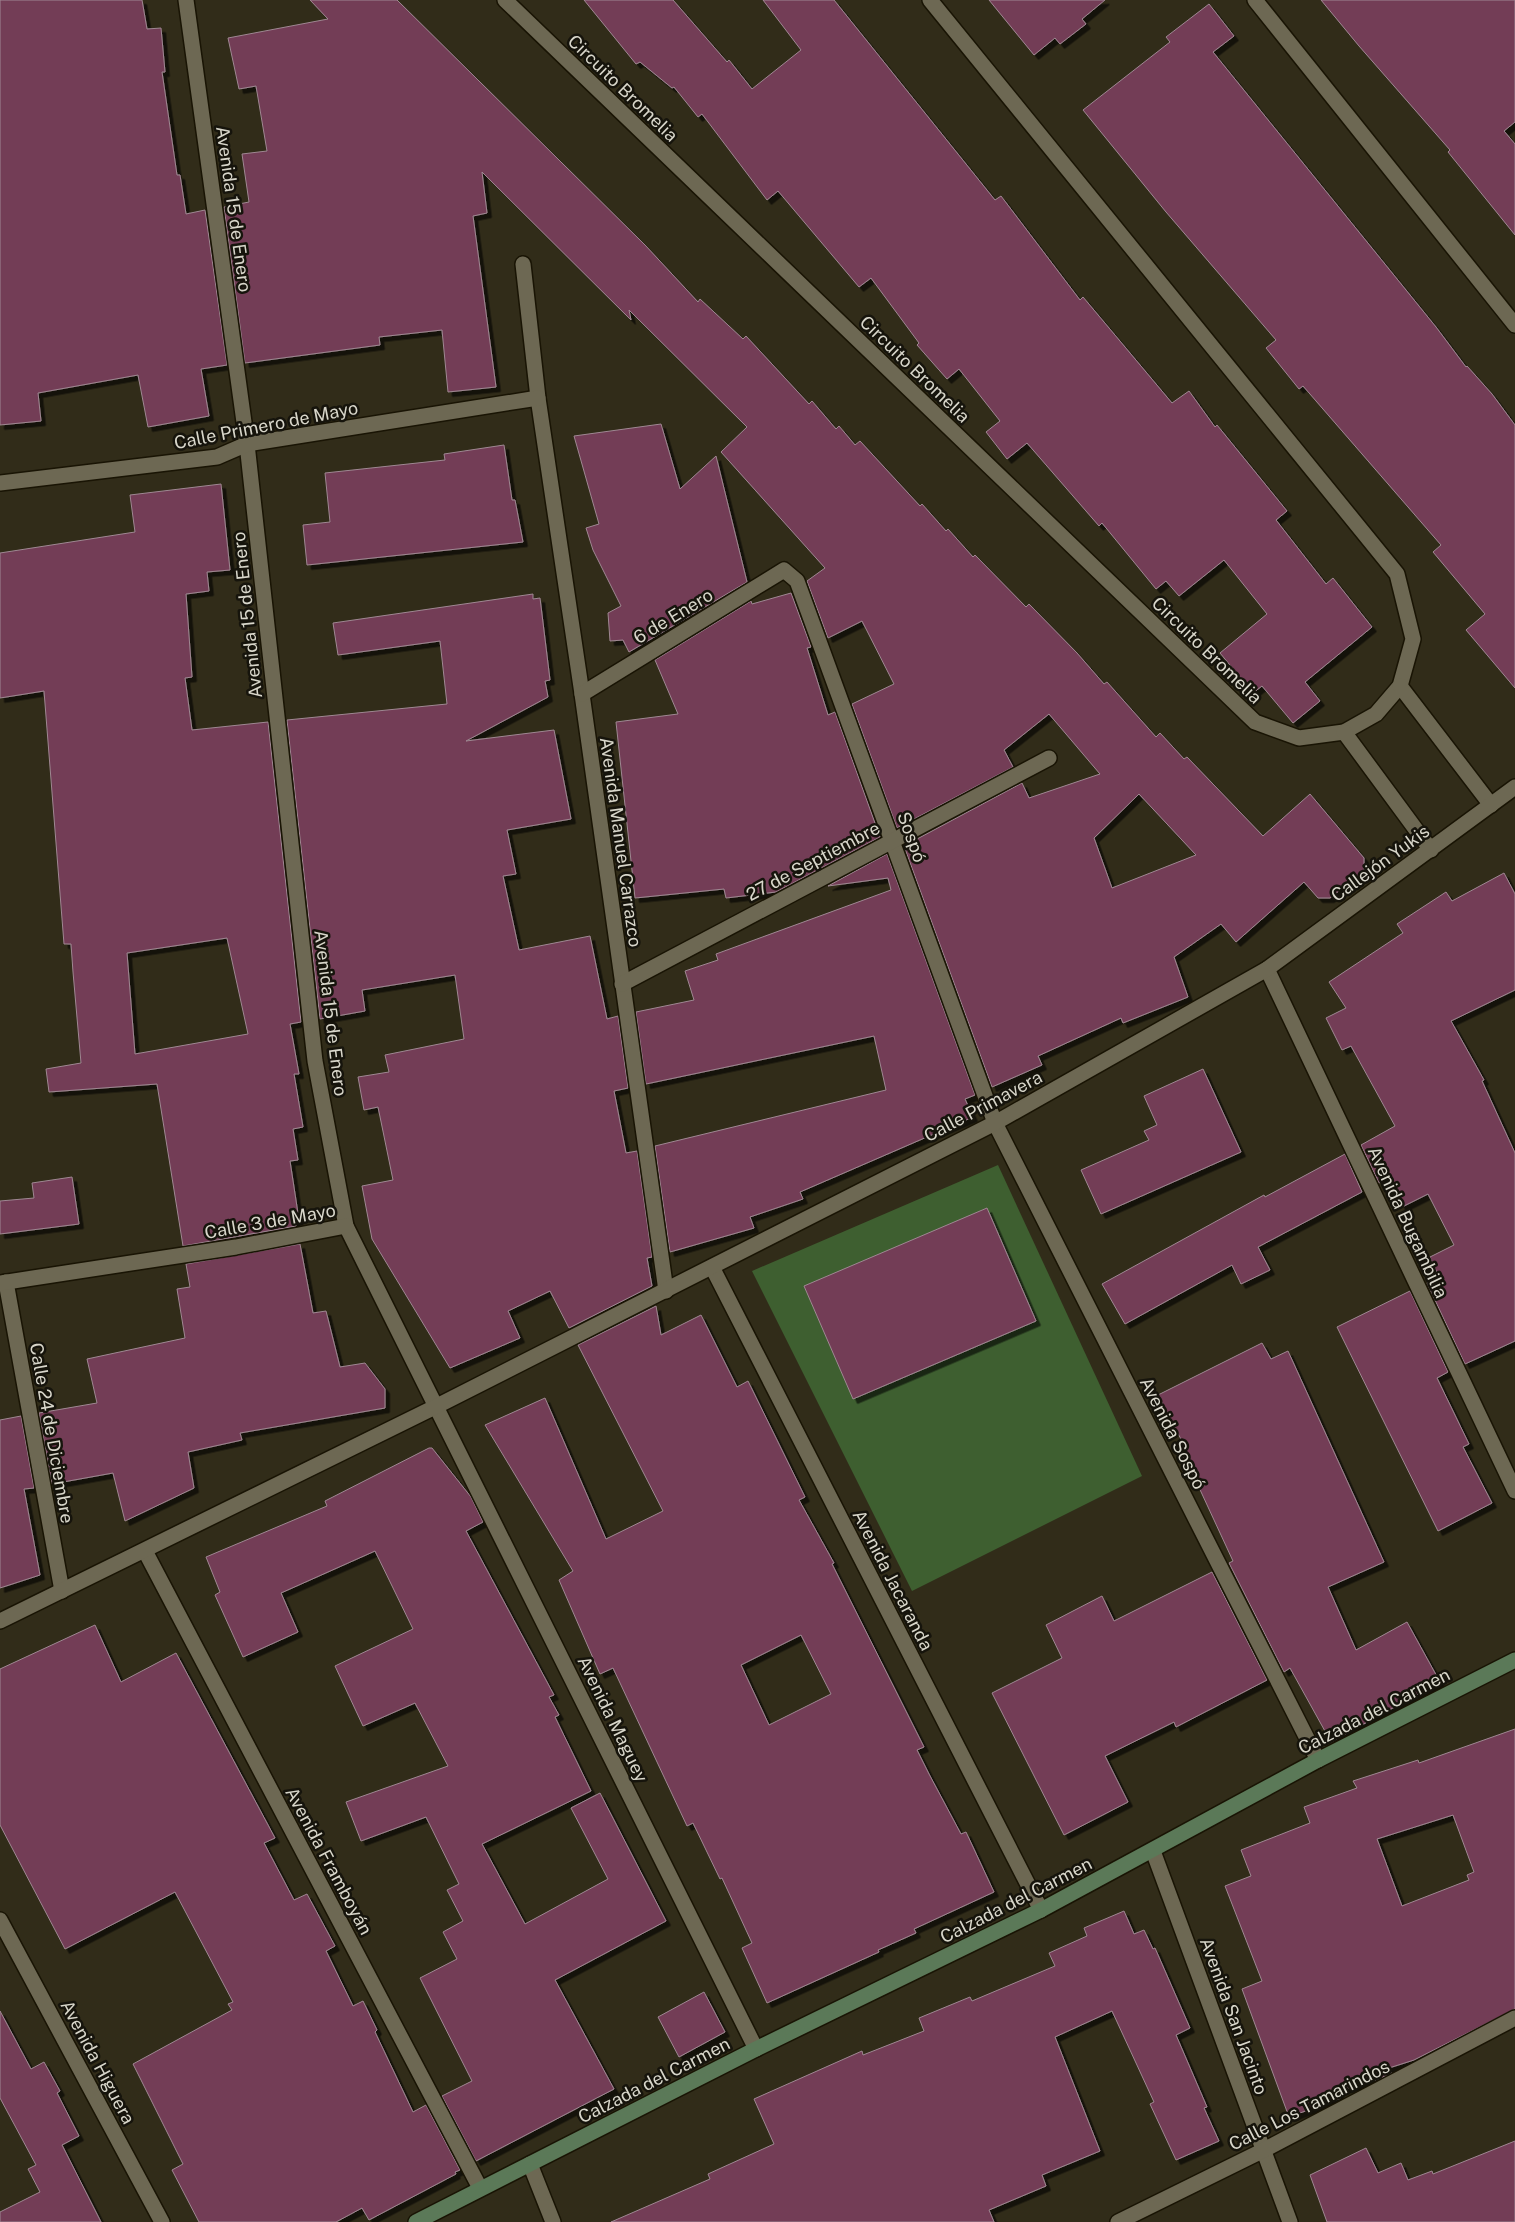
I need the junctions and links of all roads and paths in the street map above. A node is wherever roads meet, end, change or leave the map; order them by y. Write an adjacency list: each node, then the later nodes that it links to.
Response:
1 (186, 0): 8 (street, Avenida 15 de Enero)
2 (506, 0): 13 (street, Circuito Bromelia)
3 (930, 0): 11 (street, Circuito Bromelia)
4 (1255, 0): 6 (street)
5 (523, 264): 7 (street, Avenida Manuel Carrazco)
6 (1515, 325)
7 (538, 398): 8 (street, Calle Primero de Mayo); 12 (street, Avenida Manuel Carrazco)
8 (247, 444): 9 (street, Calle Primero de Mayo); 22 (street, Avenida 15 de Enero)
9 (0, 483)
10 (784, 570): 12 (street, 6 de Enero); 17 (street, Sospó)
11 (1400, 686): 13 (street, Circuito Bromelia); 16 (street)
12 (582, 694): 20 (street, Avenida Manuel Carrazco)
13 (1344, 732): 18 (street)
14 (1049, 758): 17 (street, 27 de Septiembre)
15 (1514, 792): 16 (street, Callejón Yukis)
16 (1491, 805): 18 (street, Callejón Yukis)
17 (892, 839): 20 (street, 27 de Septiembre); 21 (street, Sospó)
18 (1431, 850): 19 (street, Callejón Yukis)
19 (1267, 969): 21 (street, Calle Primavera); 27 (street, Avenida Bugambilia)
20 (622, 984): 25 (street, Avenida Manuel Carrazco)
21 (995, 1123): 23 (street, Calle Primavera); 32 (street, Avenida Sospó)
22 (346, 1226): 24 (street, Calle 3 de Mayo); 26 (street, Calle 3 de Mayo)
23 (712, 1267): 25 (street, Calle Primavera); 34 (street, Avenida Jacaranda)
24 (3, 1283): 29 (street, Calle 24 de Diciembre)
25 (666, 1291): 26 (street, Calle Primavera)
26 (437, 1406): 28 (street, Calle Primavera); 37 (street, Avenida Maguey)
27 (1515, 1491)
28 (145, 1551): 29 (street, Calle Primavera); 40 (street, Avenida Framboyán)
29 (62, 1591): 30 (street, Calle Primavera)
30 (0, 1621)
31 (1515, 1660): 32 (street, Calzada del Carmen)
32 (1318, 1760): 33 (street, Calzada del Carmen)
33 (1153, 1851): 34 (street, Calzada del Carmen); 38 (street, Avenida San Jacinto)
34 (1041, 1910): 37 (street, Calzada del Carmen)
35 (0, 1920): 41 (street, Avenida Higuera)
36 (1515, 2018): 38 (street, Calle Los Tamarindos)
37 (756, 2049): 39 (street, Calzada del Carmen)
38 (1264, 2150): 44 (street, Calle Los Tamarindos); 45 (street, Avenida San Jacinto)
39 (530, 2164): 40 (street, Calzada del Carmen); 43 (street)
40 (480, 2188): 42 (street, Calzada del Carmen)
41 (162, 2222)
42 (416, 2222)
43 (553, 2222)
44 (1118, 2222)
45 (1290, 2222)

